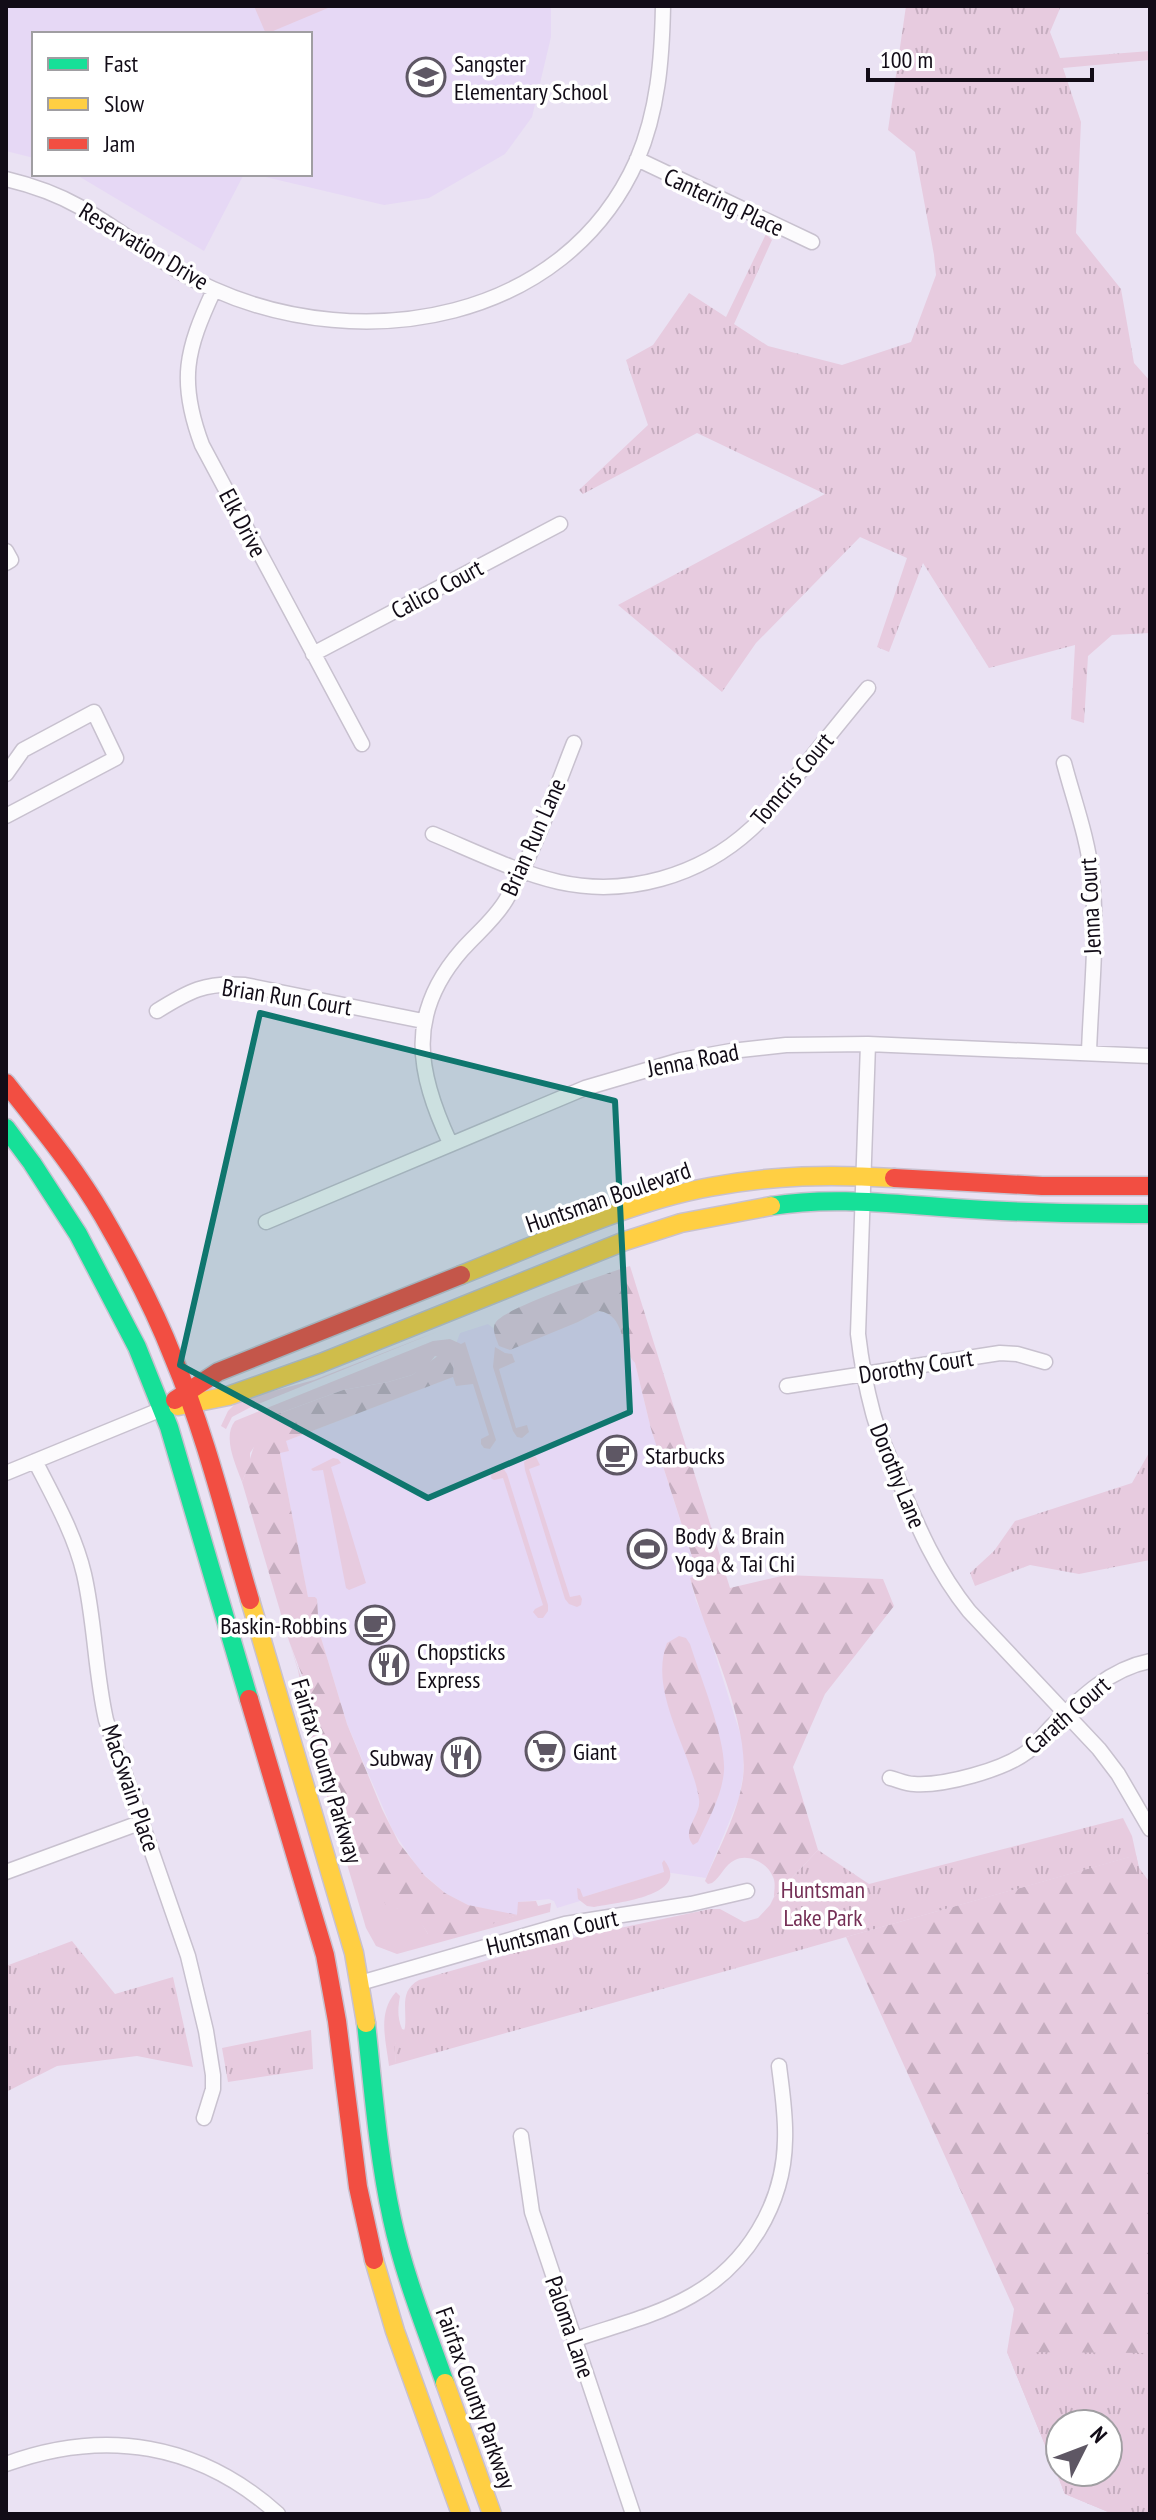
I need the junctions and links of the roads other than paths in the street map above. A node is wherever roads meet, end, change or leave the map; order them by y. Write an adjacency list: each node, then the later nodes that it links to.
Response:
1 (663, 6): 2 (street, Reservation Drive)
2 (637, 159): 4 (street, Cantering Place); 5 (street, Reservation Drive)
3 (6, 179): 5 (street, Reservation Drive)
4 (812, 242)
5 (214, 290): 9 (street, Elk Drive)
6 (560, 524): 9 (street, Calico Court)
7 (6, 551): 8 (street)
8 (6, 563)
9 (313, 654): 12 (street, Elk Drive)
10 (868, 688): 17 (street, Tomcris Court)
11 (574, 743): 17 (street, Brian Run Lane)
12 (362, 744)
13 (1064, 763): 21 (street, Jenna Court)
14 (6, 774): 15 (street)
15 (6, 816)
16 (433, 834): 17 (street, Tomcris Court)
17 (522, 870): 19 (street, Brian Run Lane)
18 (157, 1011): 19 (street, Brian Run Court)
19 (423, 1021): 25 (street, Brian Run Lane)
20 (868, 1044): 21 (street, Jenna Road); 25 (street, Jenna Road); 26 (street, Dorothy Lane)
21 (1089, 1052): 22 (street, Jenna Road)
22 (1150, 1056)
23 (6, 1083): 34 (main road, Fairfax County Parkway)
24 (6, 1128): 35 (main road)
25 (450, 1143): 30 (street, Jenna Road)
26 (863, 1175): 27 (main road, Huntsman Boulevard); 28 (street, Dorothy Lane); 34 (main road, Huntsman Boulevard)
27 (1150, 1186)
28 (862, 1202): 29 (main road, Huntsman Boulevard); 32 (street, Dorothy Lane); 34 (main road, Huntsman Boulevard)
29 (1150, 1214)
30 (266, 1222)
31 (1045, 1362): 32 (street, Dorothy Court)
32 (864, 1374): 33 (street, Dorothy Court); 39 (street, Dorothy Lane)
33 (787, 1386)
34 (189, 1398): 35 (main road, Huntsman Boulevard); 45 (main road, Fairfax County Parkway)
35 (162, 1409): 36 (street, Huntsman Boulevard); 52 (main road)
36 (35, 1461): 37 (street, Huntsman Boulevard); 41 (street, MacSwain Place)
37 (6, 1473)
38 (1150, 1661): 39 (street, Carath Court)
39 (1066, 1713): 40 (street, Carath Court); 42 (street, Dorothy Lane)
40 (890, 1778)
41 (142, 1822): 43 (street); 47 (street, MacSwain Place)
42 (1150, 1829)
43 (6, 1872)
44 (747, 1891): 45 (street, Huntsman Court)
45 (360, 1983): 53 (main road, Fairfax County Parkway)
46 (779, 2066): 49 (street)
47 (204, 2118)
48 (521, 2136): 49 (street, Paloma Lane)
49 (576, 2339): 54 (street, Paloma Lane)
50 (6, 2464): 51 (street)
51 (278, 2514)
52 (461, 2514)
53 (492, 2514)
54 (633, 2514)

